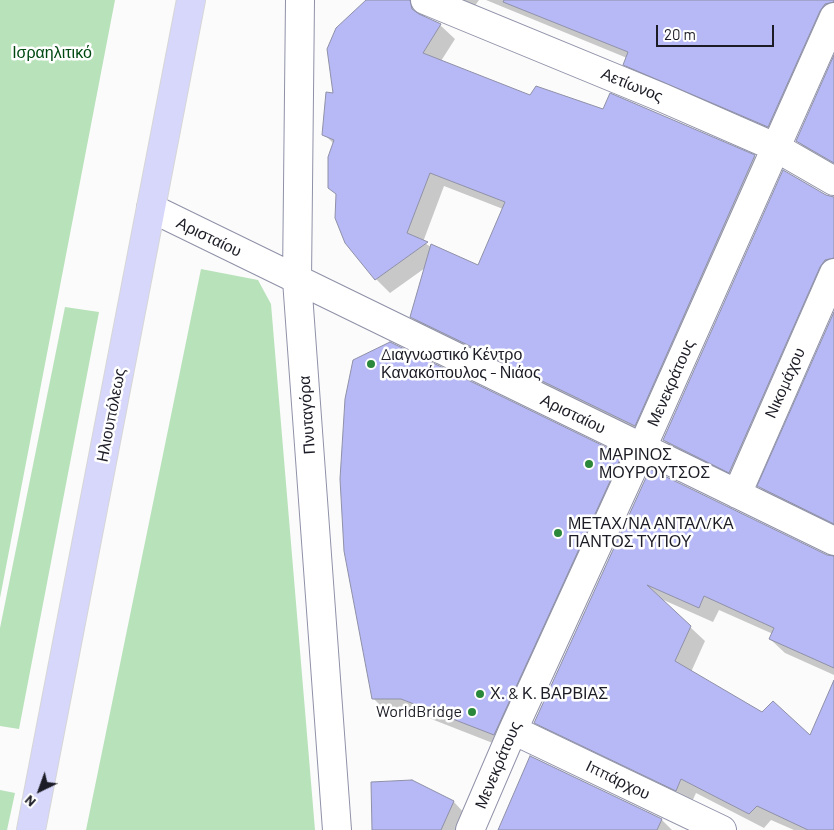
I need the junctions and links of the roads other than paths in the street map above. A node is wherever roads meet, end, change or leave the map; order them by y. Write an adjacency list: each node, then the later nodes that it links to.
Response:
1 (191, 0): 7 (main road, Ηλιουπόλεως)
2 (300, 0): 9 (street, Πνυταγόρα)
3 (425, 0): 5 (street, Αετίωνος)
4 (834, 17): 5 (street, Μενεκράτους)
5 (775, 148): 6 (street, Αετίωνος); 10 (street, Μενεκράτους)
6 (834, 181)
7 (151, 208): 9 (street, Αρισταίου); 14 (main road, Ηλιουπόλεως)
8 (834, 273): 11 (street, Νικομάχου)
9 (297, 280): 10 (street, Αρισταίου); 15 (street, Πνυταγόρα)
10 (642, 448): 11 (street, Αρισταίου); 13 (street, Μενεκράτους)
11 (737, 494): 12 (street, Αρισταίου)
12 (834, 541)
13 (513, 730): 16 (street, Μενεκράτους); 17 (street, Ιππάρχου)
14 (32, 830)
15 (338, 830)
16 (470, 830)
17 (722, 830)

